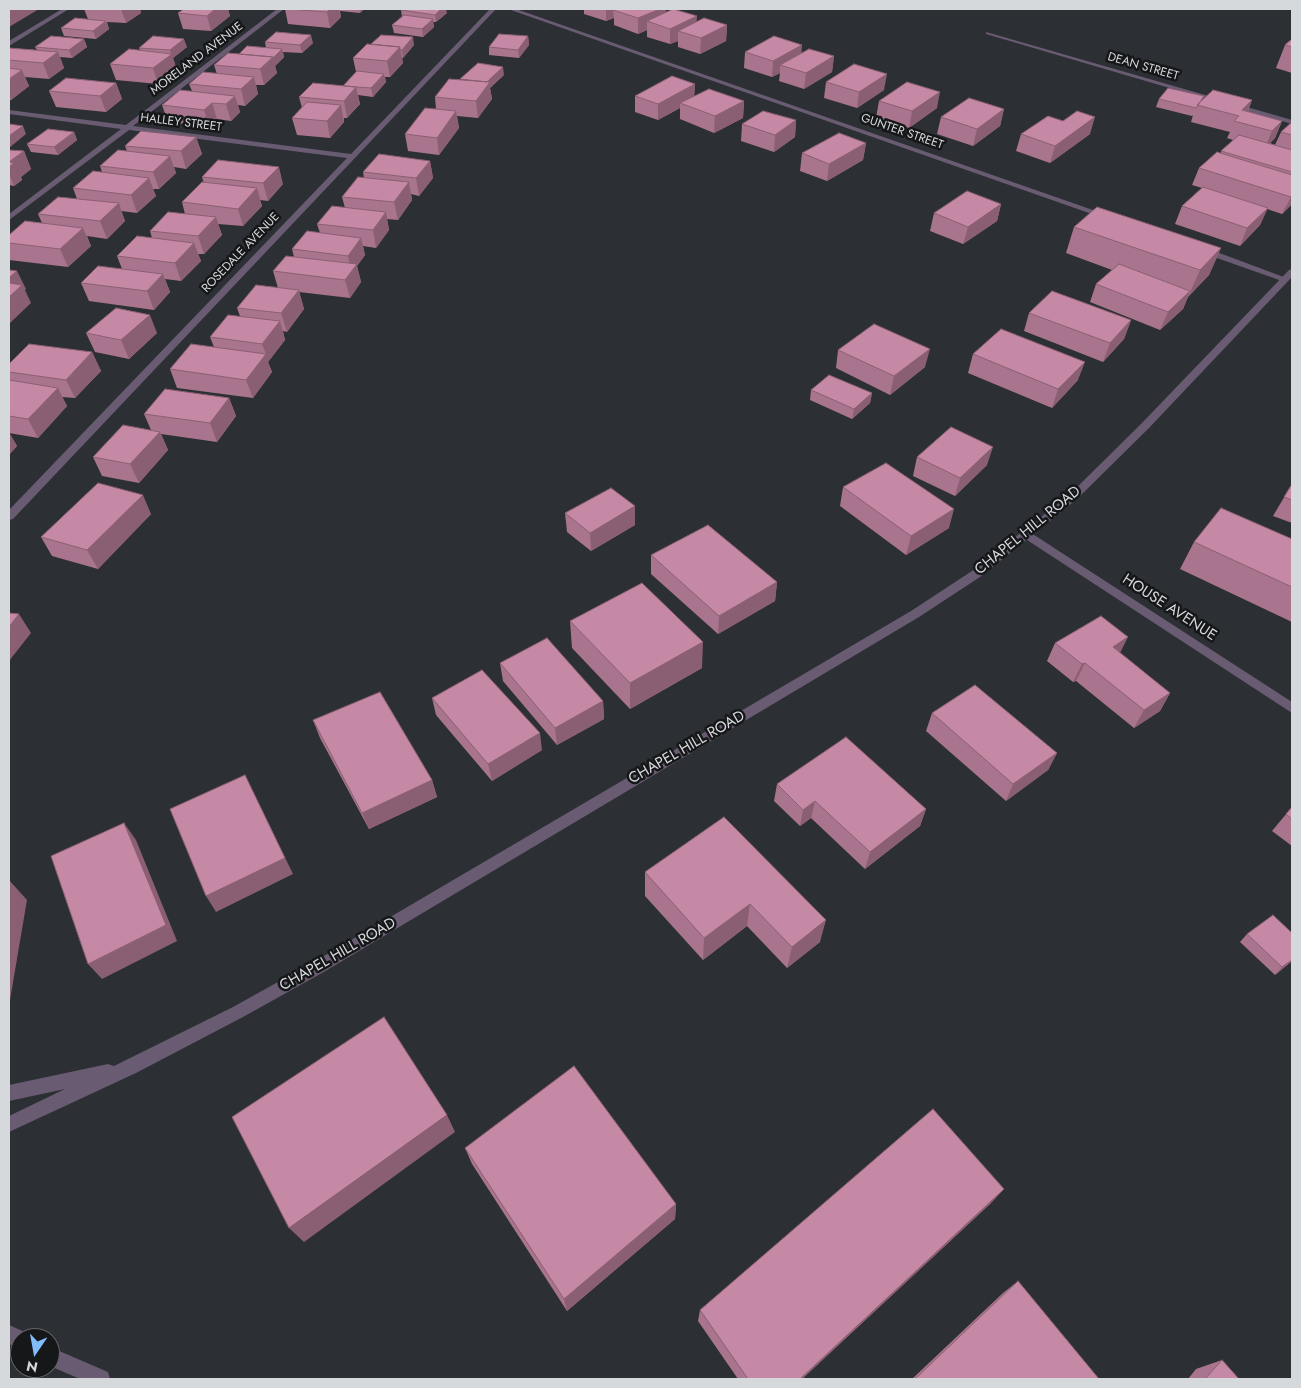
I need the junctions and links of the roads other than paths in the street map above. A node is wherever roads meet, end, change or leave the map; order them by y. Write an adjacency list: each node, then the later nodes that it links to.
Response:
1 (66, 9): 6 (street)
2 (281, 9): 9 (street, MORELAND AVENUE)
3 (493, 9): 10 (street, ROSEDALE AVENUE)
4 (511, 9): 12 (street, GUNTER STREET)
5 (988, 32): 8 (street, DEAN STREET)
6 (9, 44)
7 (9, 112): 9 (street, HALLEY STREET)
8 (1292, 122)
9 (126, 128): 10 (street, HALLEY STREET); 11 (street, MORELAND AVENUE)
10 (351, 156): 15 (street, ROSEDALE AVENUE)
11 (9, 218)
12 (1114, 219)
13 (1199, 249): 14 (street)
14 (1289, 276): 16 (street, CHAPEL HILL ROAD)
15 (9, 516)
16 (1028, 534): 17 (street, HOUSE AVENUE); 18 (street, CHAPEL HILL ROAD)
17 (1292, 708)
18 (130, 1067): 19 (street); 20 (street, CHAPEL HILL ROAD)
19 (9, 1093)
20 (9, 1124)
21 (60, 1361): 22 (street)
22 (101, 1379)

